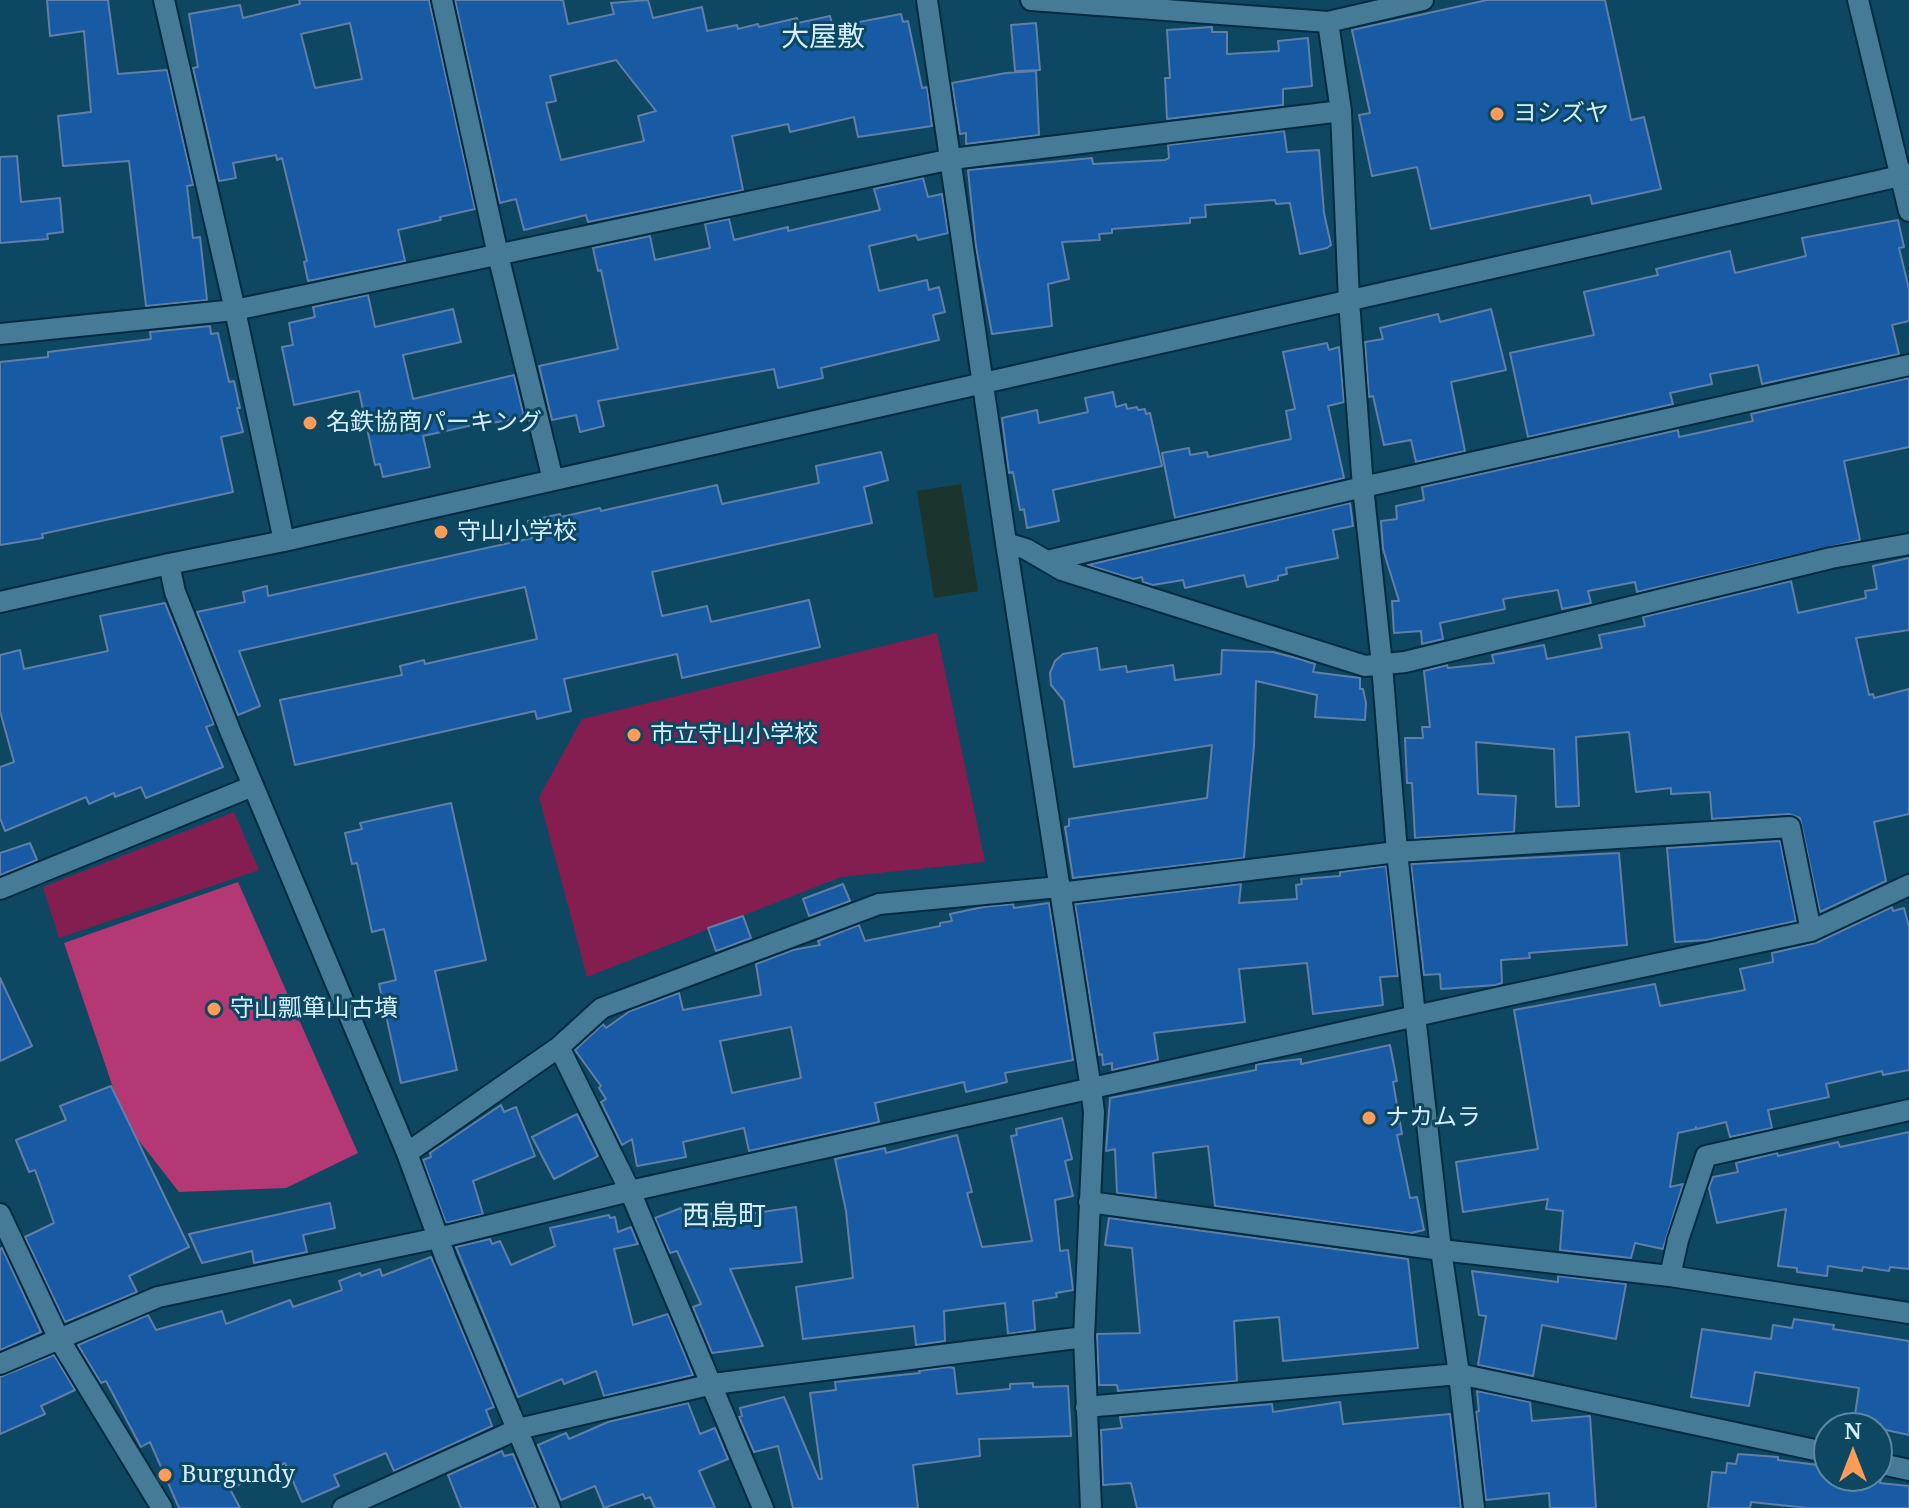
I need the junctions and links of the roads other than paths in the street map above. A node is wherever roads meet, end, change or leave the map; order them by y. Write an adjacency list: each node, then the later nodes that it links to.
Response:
1 (164, 0): 14 (street)
2 (442, 0): 12 (street)
3 (927, 0): 9 (street)
4 (1031, 0): 7 (street)
5 (1423, 0): 7 (street)
6 (1858, 0): 10 (street)
7 (1328, 22): 8 (street)
8 (1341, 111): 9 (street); 13 (street)
9 (952, 159): 12 (street); 17 (street)
10 (1905, 175): 11 (street); 13 (street)
11 (1909, 211)
12 (498, 255): 14 (street); 18 (street)
13 (1349, 301): 17 (street); 19 (street)
14 (235, 310): 15 (street); 20 (street)
15 (0, 334)
16 (1909, 365): 19 (street)
17 (984, 382): 18 (street); 21 (street)
18 (553, 480): 20 (street)
19 (1363, 487): 23 (street); 26 (street)
20 (284, 541): 24 (street)
21 (1006, 543): 23 (street); 31 (street)
22 (1909, 544): 26 (street)
23 (1047, 561): 26 (street)
24 (169, 564): 25 (street); 27 (street)
25 (0, 602)
26 (1382, 665): 28 (street)
27 (253, 786): 30 (street); 37 (street)
28 (1397, 852): 31 (street); 32 (street); 33 (street)
29 (1909, 885): 32 (street)
30 (0, 889)
31 (1059, 890): 34 (street); 35 (street)
32 (1811, 931): 33 (street)
33 (1414, 1016): 35 (street); 42 (street)
34 (559, 1047): 37 (street); 38 (street)
35 (1091, 1089): 38 (street); 39 (street)
36 (1909, 1110): 43 (street)
37 (407, 1153): 41 (street)
38 (630, 1191): 41 (street); 49 (street)
39 (1089, 1202): 42 (street); 45 (street)
40 (0, 1214): 46 (street)
41 (438, 1238): 46 (street); 51 (street)
42 (1441, 1250): 43 (street); 48 (street)
43 (1670, 1276): 44 (street)
44 (1909, 1313)
45 (1084, 1337): 49 (street); 50 (street)
46 (59, 1339): 47 (street); 53 (street)
47 (0, 1364)
48 (1459, 1374): 50 (street); 52 (street); 58 (street)
49 (713, 1384): 51 (street); 56 (street)
50 (1086, 1407): 57 (street)
51 (518, 1429): 54 (street); 55 (street)
52 (1813, 1450)
53 (162, 1508)
54 (343, 1508)
55 (550, 1508)
56 (763, 1508)
57 (1091, 1508)
58 (1474, 1508)

